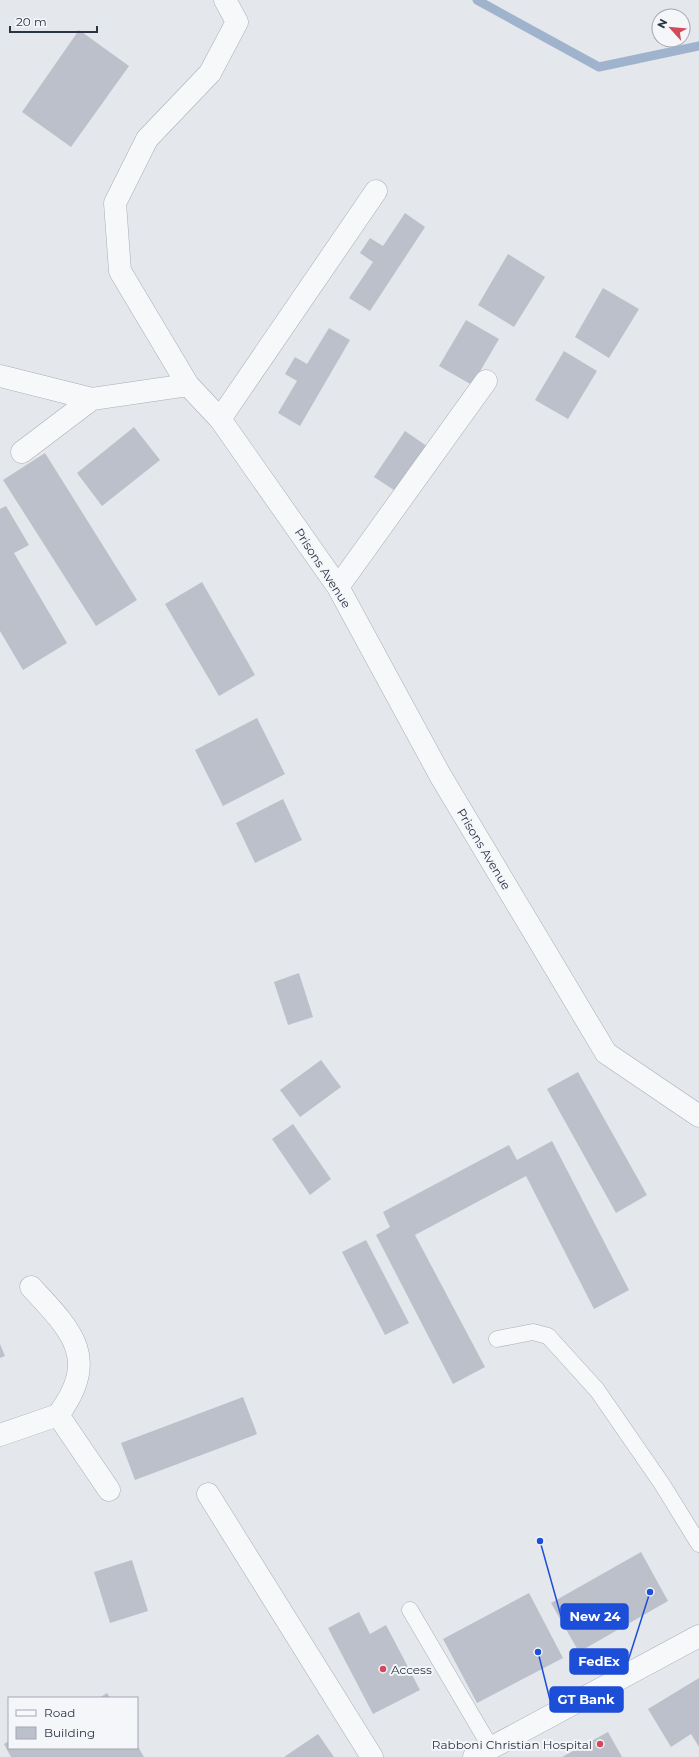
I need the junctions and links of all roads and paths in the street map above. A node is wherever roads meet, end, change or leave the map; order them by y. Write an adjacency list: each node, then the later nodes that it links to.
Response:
1 (225, 0): 5 (street, Prisons Avenue)
2 (376, 191): 7 (street)
3 (0, 376): 6 (street)
4 (486, 381): 9 (street)
5 (188, 385): 6 (street); 7 (street, Prisons Avenue)
6 (92, 399): 8 (street)
7 (220, 419): 9 (street, Prisons Avenue)
8 (22, 452)
9 (338, 587): 10 (street, Prisons Avenue)
10 (699, 1116)
11 (31, 1288): 13 (street)
12 (497, 1339): 17 (lane)
13 (58, 1415): 14 (street); 15 (street)
14 (0, 1435)
15 (109, 1490)
16 (208, 1494): 21 (street)
17 (699, 1544)
18 (410, 1610): 20 (lane)
19 (699, 1636): 20 (street)
20 (483, 1753)
21 (372, 1757)

